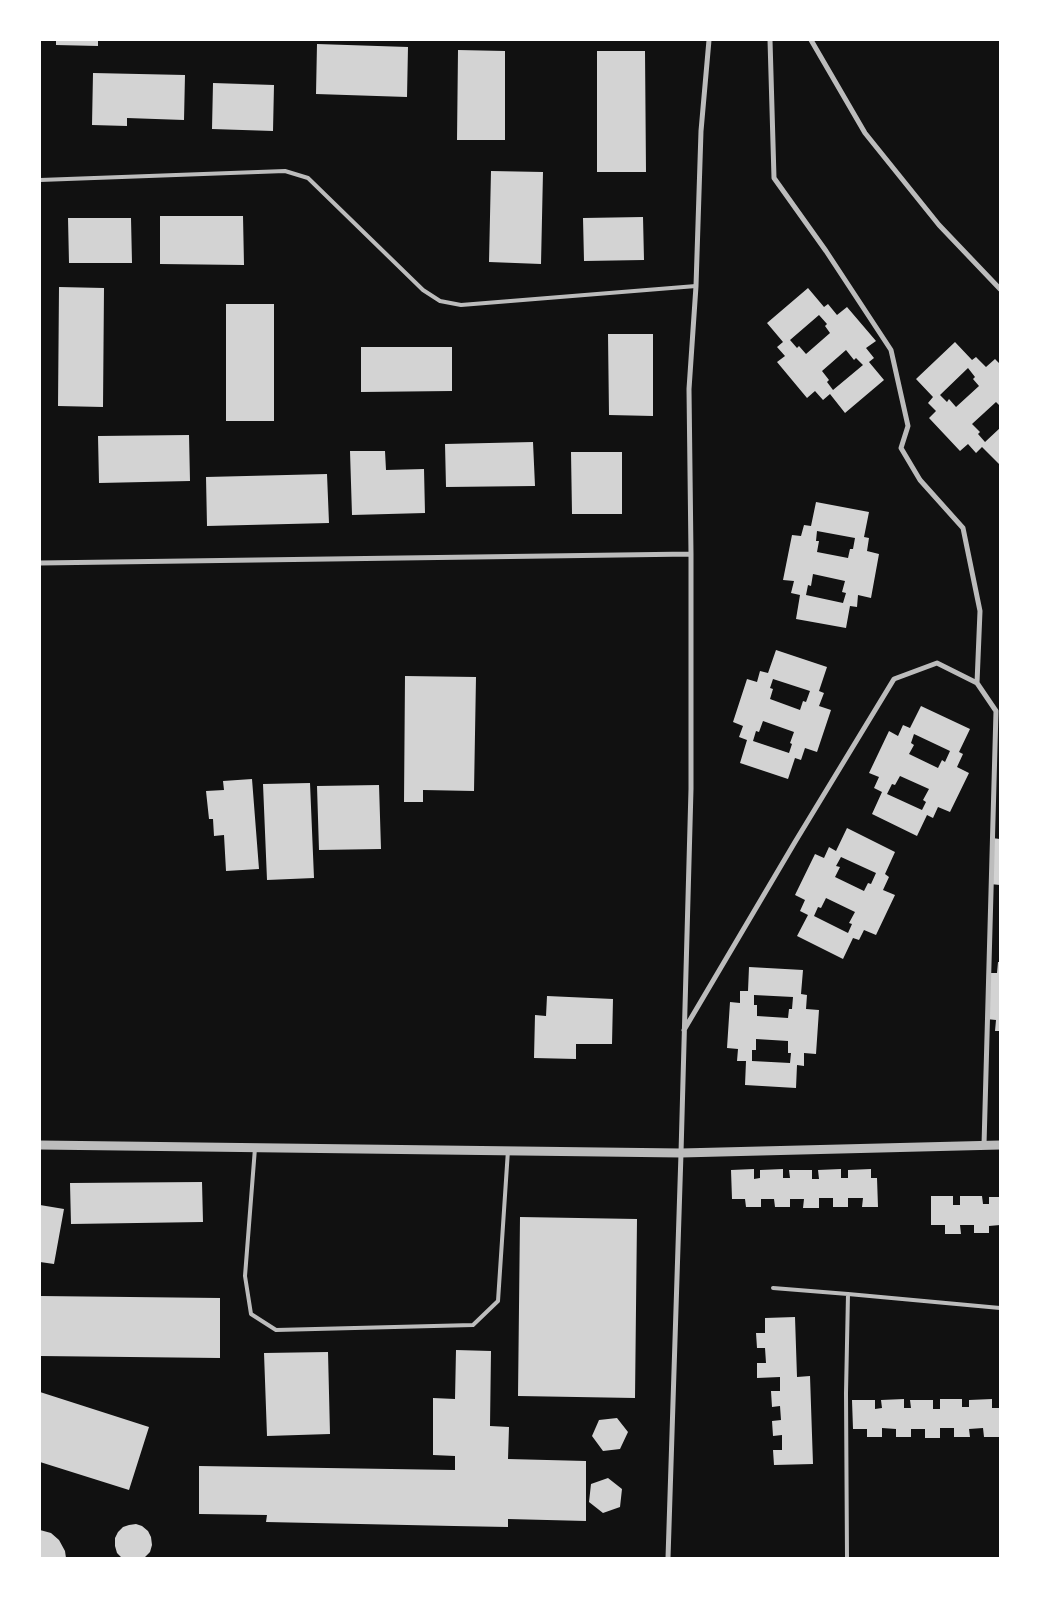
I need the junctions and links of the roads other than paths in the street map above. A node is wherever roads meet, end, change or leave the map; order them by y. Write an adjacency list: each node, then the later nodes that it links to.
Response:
1 (709, 40): 5 (street)
2 (770, 40): 9 (street)
3 (811, 40): 6 (street)
4 (40, 180): 5 (lane)
5 (696, 286): 7 (street)
6 (1000, 289)
7 (691, 554): 8 (street); 10 (street)
8 (40, 562)
9 (977, 683): 10 (street); 12 (street)
10 (684, 1031): 16 (street)
11 (40, 1145): 14 (street)
12 (984, 1145): 13 (street); 16 (street)
13 (1000, 1145)
14 (255, 1148): 15 (street); 15 (lane)
15 (508, 1150): 16 (street)
16 (681, 1152): 20 (street)
17 (773, 1288): 18 (lane)
18 (848, 1294): 19 (lane); 21 (lane)
19 (1000, 1308)
20 (668, 1558)
21 (847, 1558)

